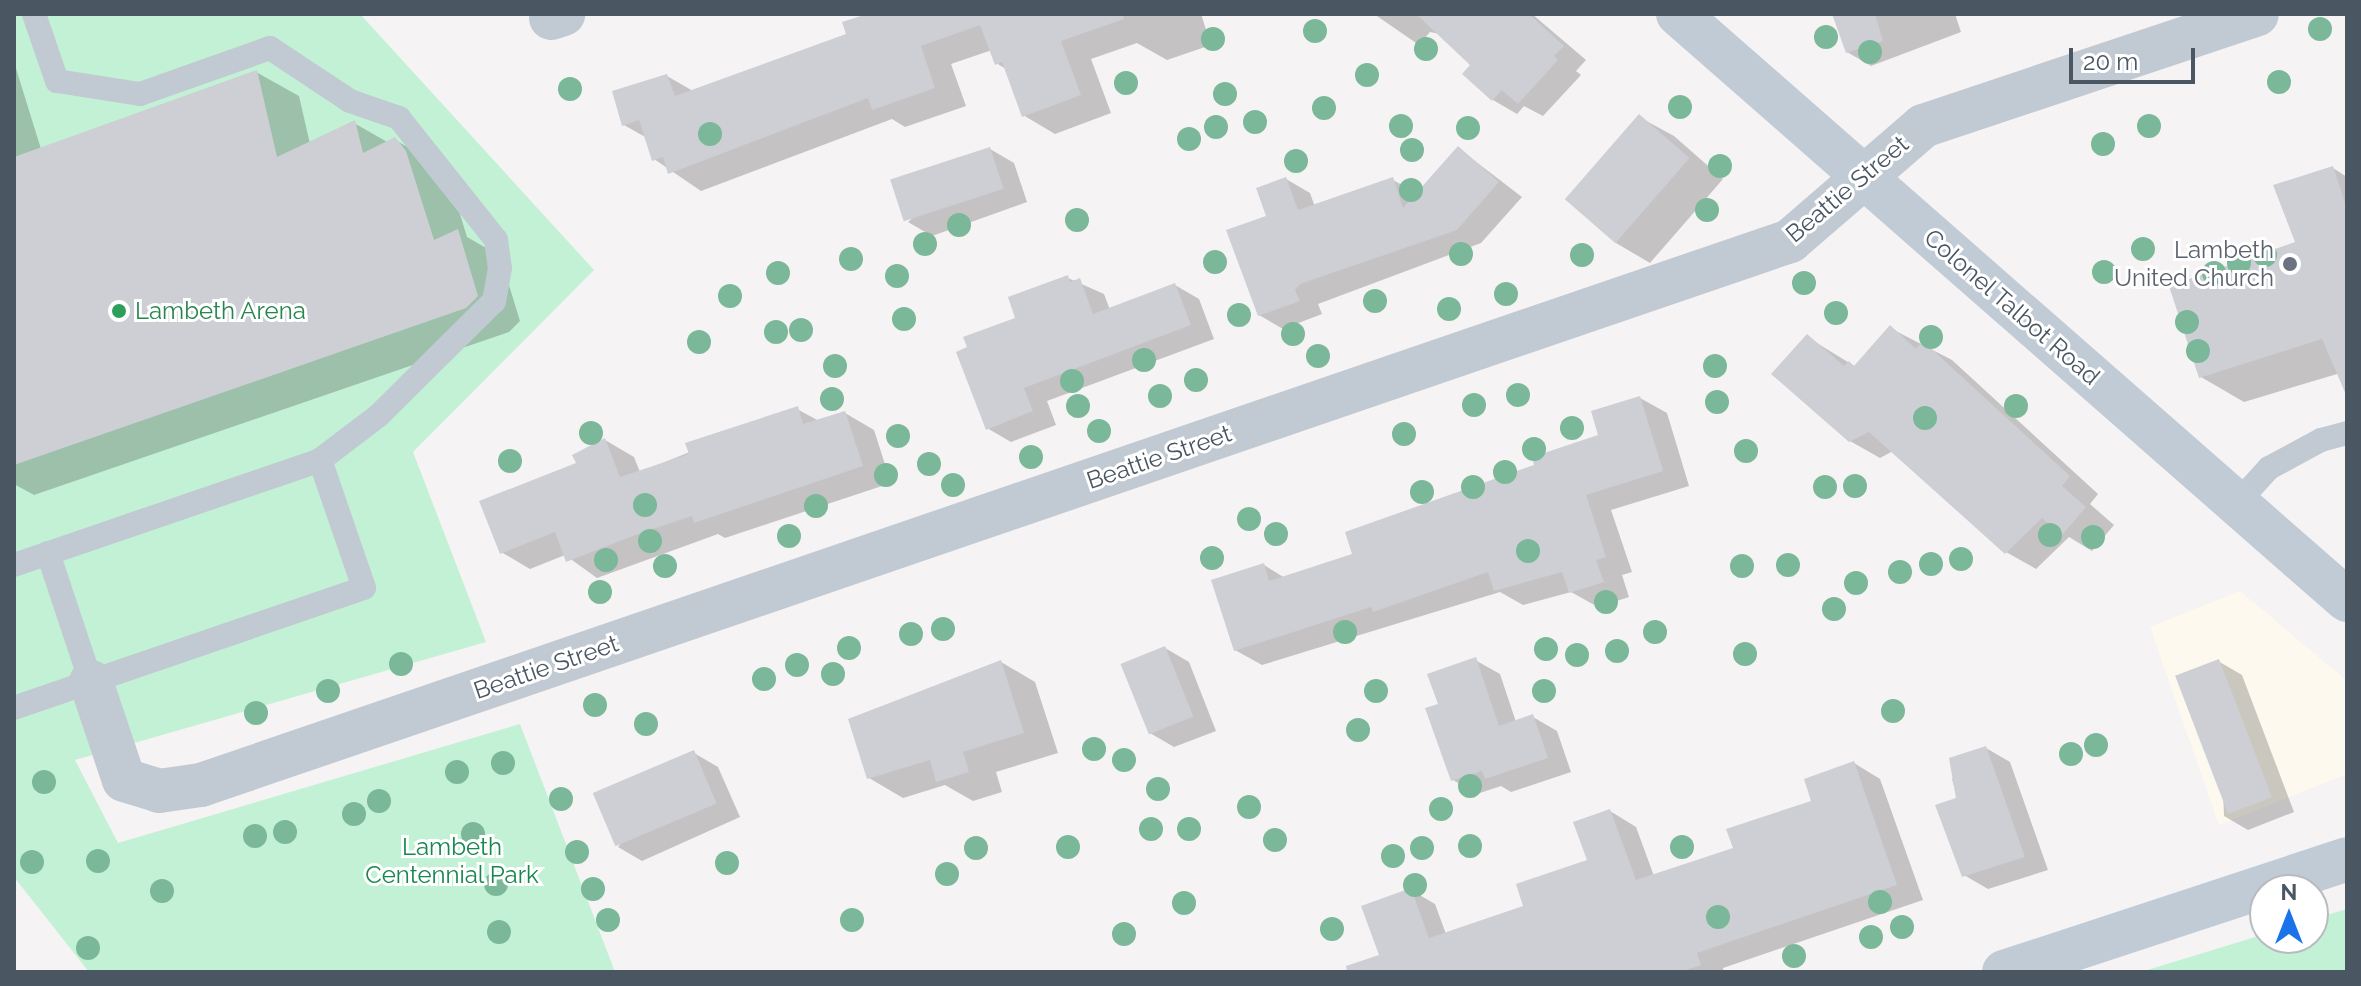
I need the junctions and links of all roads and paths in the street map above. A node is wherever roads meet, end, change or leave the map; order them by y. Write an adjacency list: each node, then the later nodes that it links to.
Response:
1 (34, 14): 6 (lane)
2 (1678, 14): 4 (main road, Colonel Talbot Road)
3 (2257, 14): 4 (street, Beattie Street)
4 (1865, 178): 7 (main road, Colonel Talbot Road); 11 (street, Beattie Street)
5 (2347, 433): 7 (lane)
6 (320, 460): 8 (lane); 11 (lane)
7 (2237, 503): 10 (main road, Colonel Talbot Road)
8 (48, 553): 9 (lane); 11 (lane)
9 (14, 565)
10 (2347, 600)
11 (91, 682): 12 (lane)
12 (14, 708)
13 (2347, 859): 14 (main road)
14 (2004, 972)

